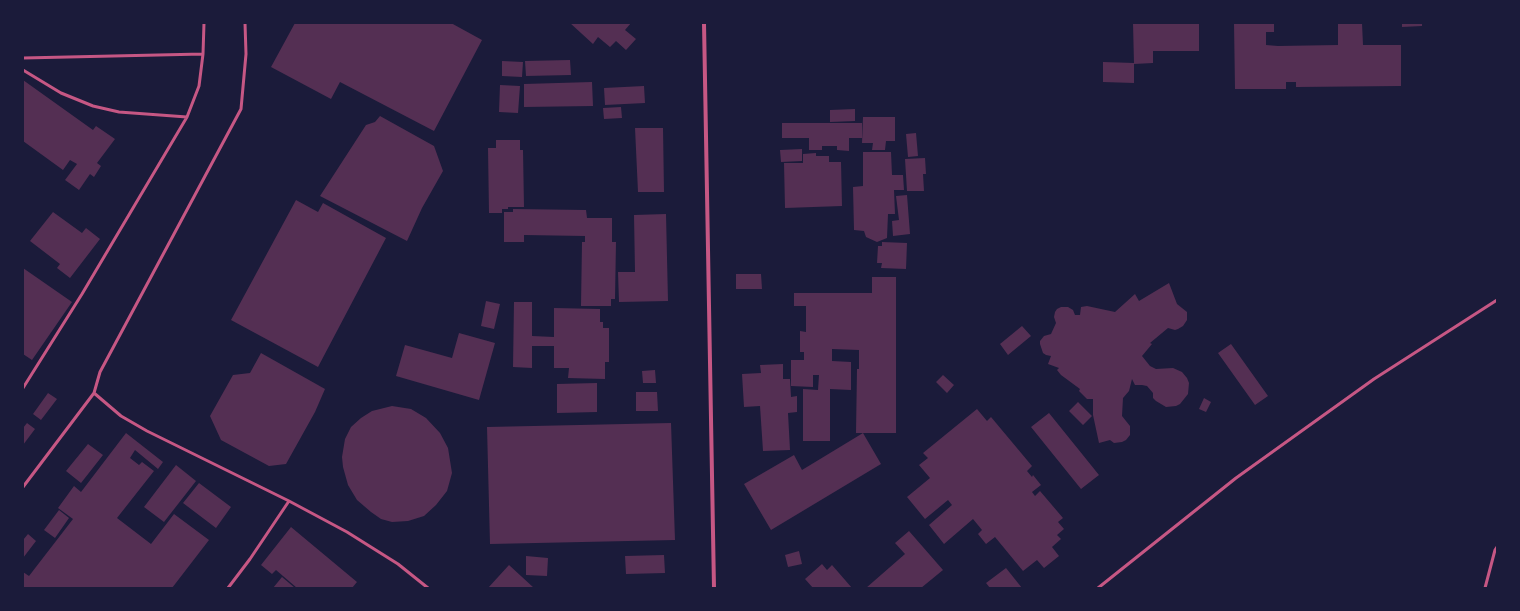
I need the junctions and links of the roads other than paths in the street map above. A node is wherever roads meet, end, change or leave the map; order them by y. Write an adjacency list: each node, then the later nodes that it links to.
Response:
1 (204, 23): 4 (lane)
2 (245, 23): 10 (lane)
3 (704, 23): 16 (street)
4 (203, 54): 5 (lane); 7 (lane)
5 (23, 58)
6 (23, 70): 7 (lane)
7 (187, 117): 9 (lane)
8 (1497, 300): 17 (lane)
9 (23, 388)
10 (94, 393): 11 (lane); 12 (lane)
11 (23, 487)
12 (289, 501): 14 (lane); 15 (lane)
13 (1497, 547): 18 (lane)
14 (228, 588)
15 (428, 588)
16 (714, 588)
17 (1098, 588)
18 (1485, 588)

